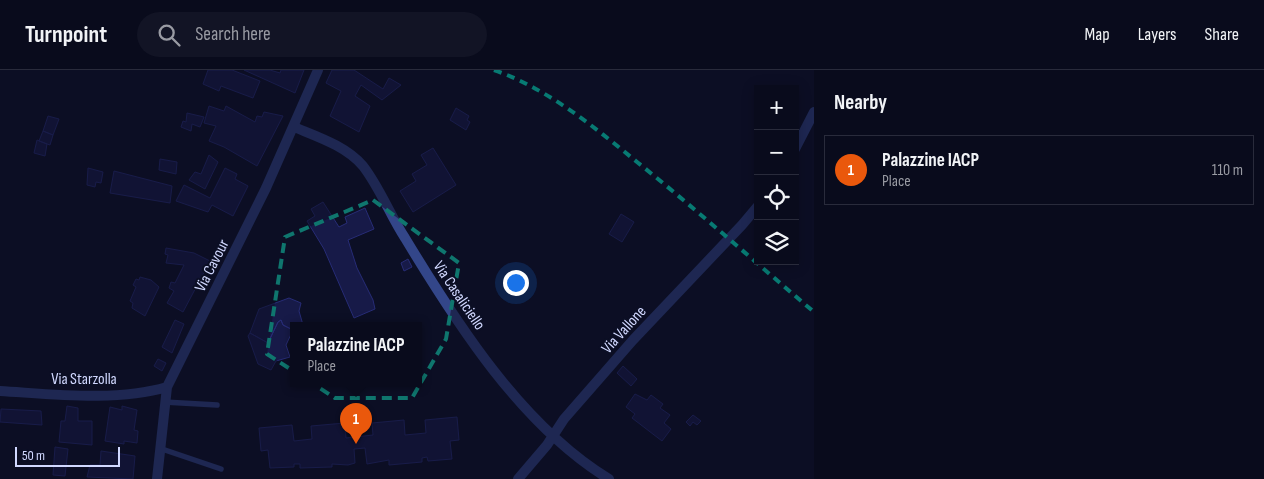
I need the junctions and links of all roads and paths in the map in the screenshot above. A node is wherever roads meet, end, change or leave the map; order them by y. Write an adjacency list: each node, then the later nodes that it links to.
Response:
1 (318, 70): 3 (street, Via Cavour)
2 (814, 112): 4 (street)
3 (294, 127): 6 (street, Via Cavour); 10 (street, Via Casaliciello)
4 (799, 140)
5 (754, 211): 10 (street, Via Vallone)
6 (167, 387): 7 (street, Via Starzolla); 8 (street, Via Cavour)
7 (0, 391)
8 (164, 402): 9 (lane); 11 (street, Via Cavour)
9 (217, 404)
10 (553, 435): 14 (street, Via Vallone); 15 (street, Via Casaliciello)
11 (159, 448): 12 (lane); 13 (street, Via Cavour)
12 (221, 469)
13 (156, 479)
14 (518, 479)
15 (609, 479)

